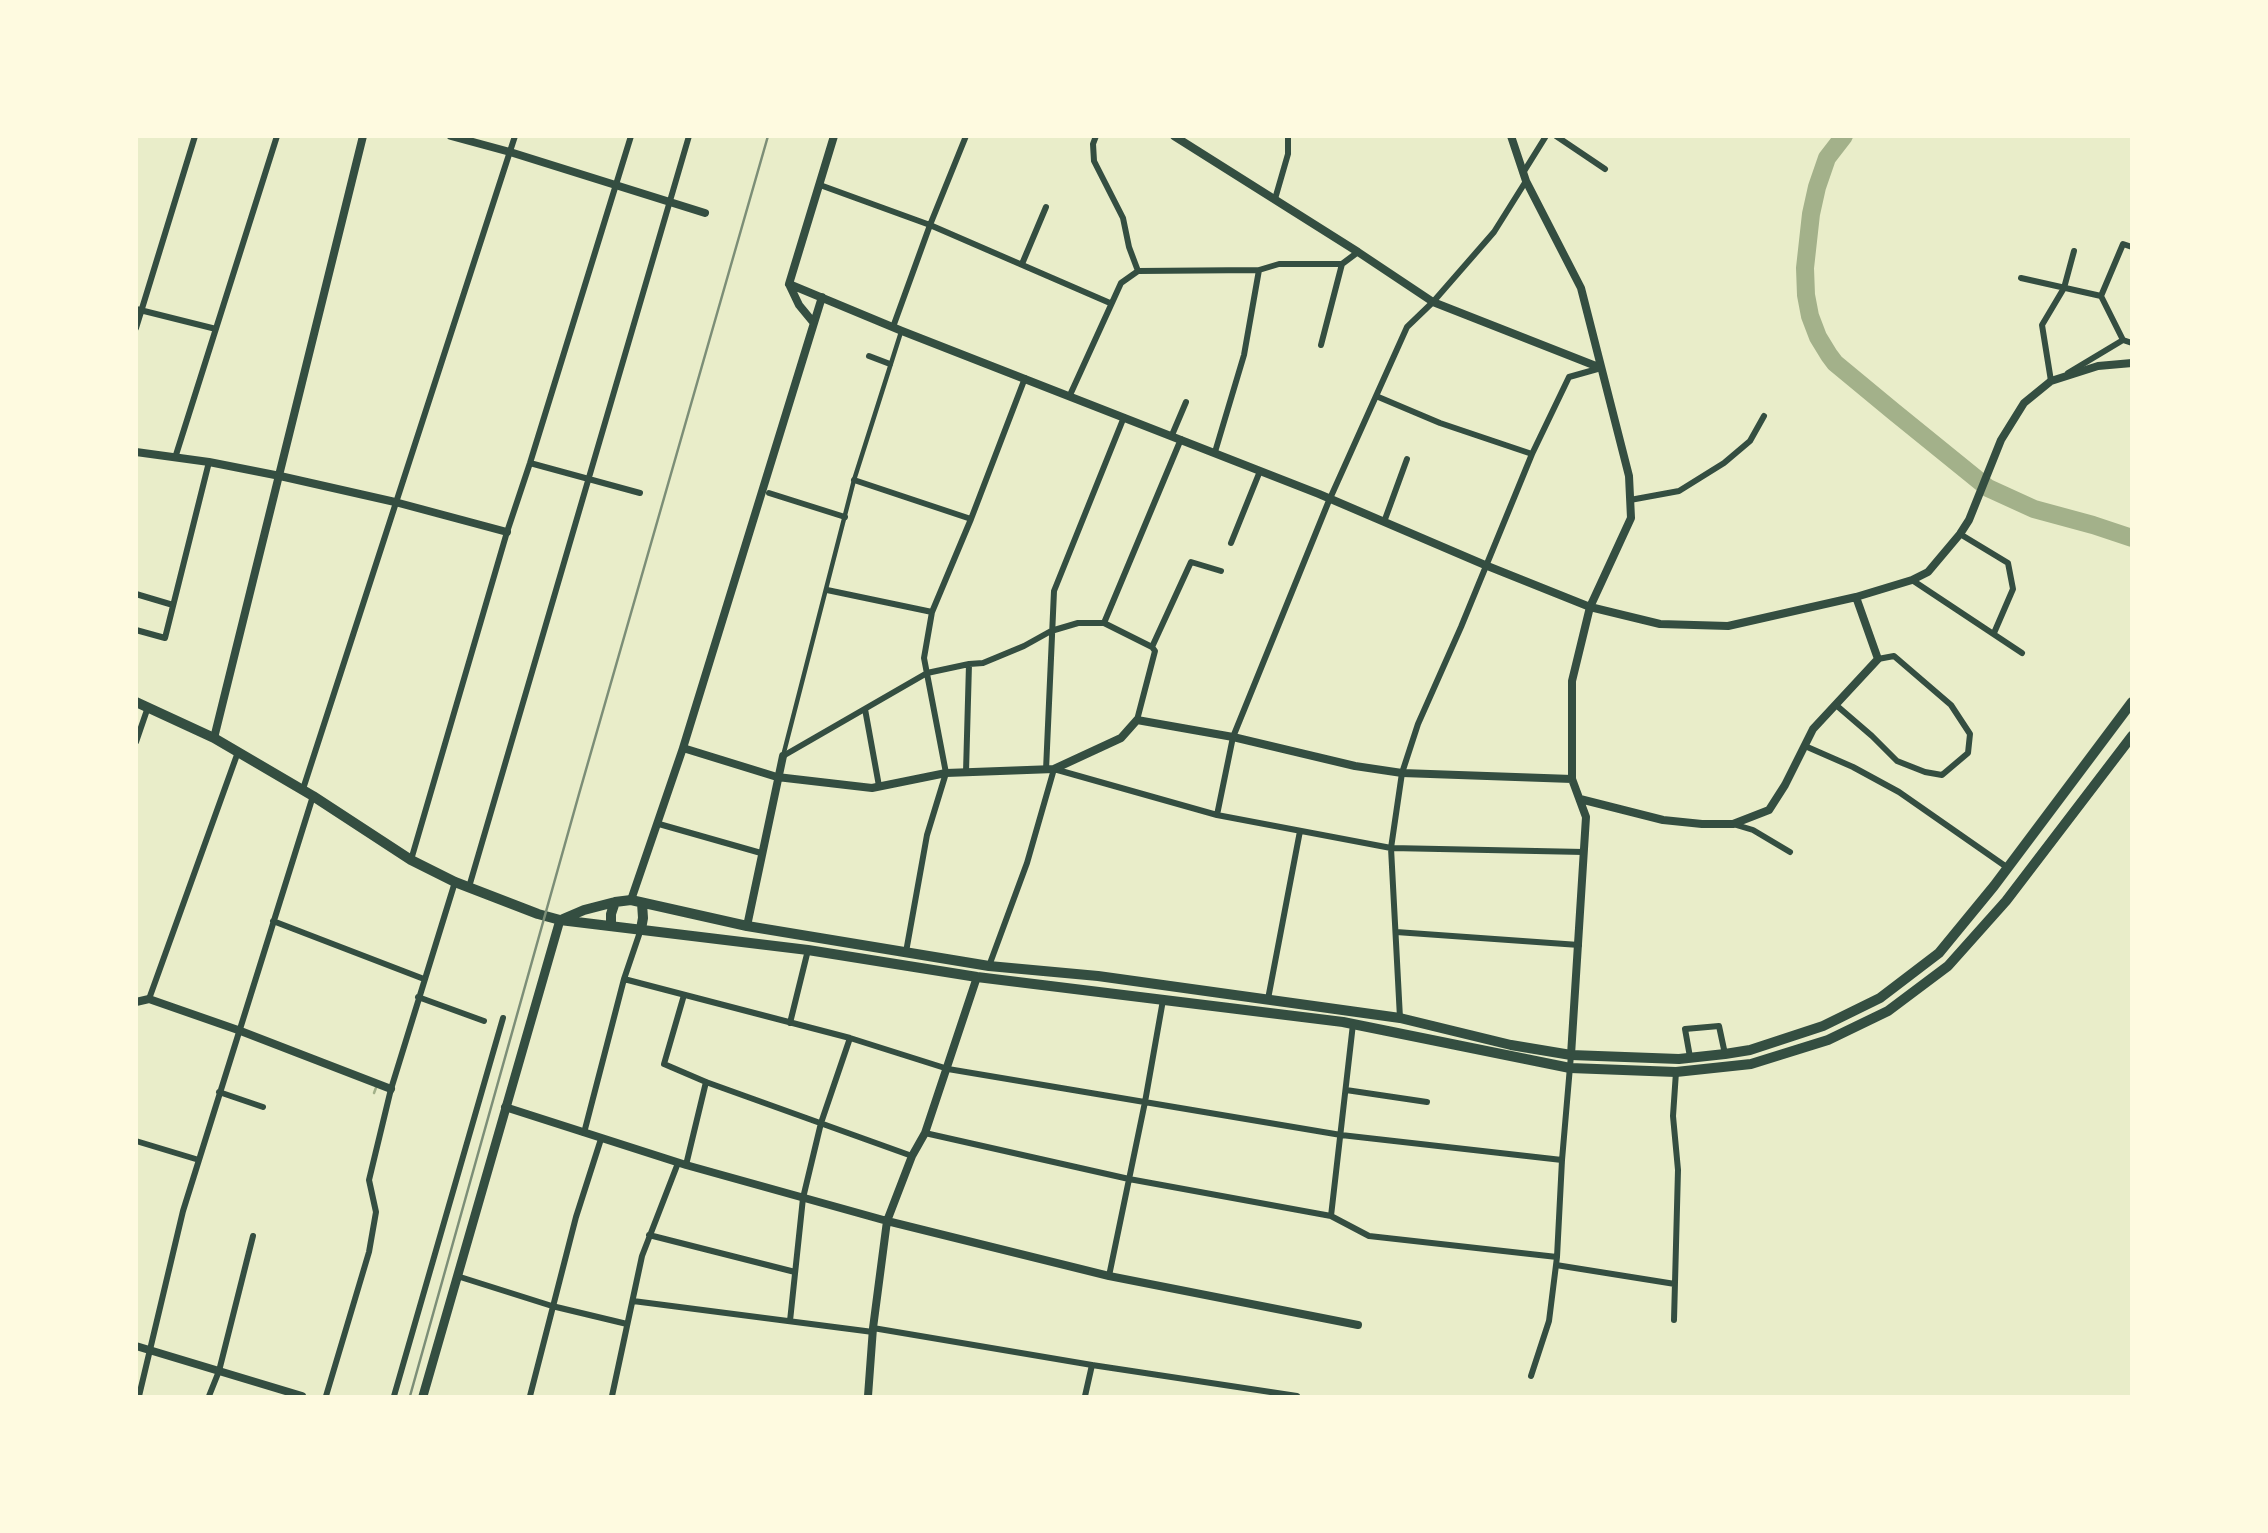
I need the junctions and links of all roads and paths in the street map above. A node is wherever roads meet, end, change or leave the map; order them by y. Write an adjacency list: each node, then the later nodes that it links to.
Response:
1 (195, 136): 41 (street)
2 (277, 136): 44 (street)
3 (363, 136): 70 (street)
4 (451, 136): 15 (street)
5 (514, 136): 17 (street)
6 (631, 136): 20 (street)
7 (689, 136): 23 (street)
8 (834, 136): 21 (street)
9 (966, 136): 26 (street)
10 (1096, 136): 33 (street)
11 (1287, 136): 22 (street)
12 (1511, 136): 19 (street)
13 (1546, 136): 19 (street)
14 (1556, 136): 18 (street)
15 (464, 138): 17 (street)
16 (1179, 138): 22 (street)
17 (510, 152): 20 (street); 77 (street)
18 (1605, 169)
19 (1525, 177): 39 (street); 52 (street)
20 (617, 186): 23 (street); 68 (street)
21 (820, 186): 26 (street); 35 (street)
22 (1275, 199): 29 (street)
23 (670, 203): 25 (street); 71 (street)
24 (1046, 207): 30 (street)
25 (705, 213)
26 (929, 225): 30 (street); 45 (street)
27 (2132, 247): 37 (street)
28 (2074, 251): 36 (street)
29 (1358, 252): 31 (street); 39 (street)
30 (1021, 264): 40 (street)
31 (1342, 264): 32 (street); 48 (street)
32 (1259, 270): 33 (street); 63 (street)
33 (1138, 271): 40 (street)
34 (2021, 278): 36 (street)
35 (789, 284): 38 (street); 42 (street)
36 (2064, 288): 37 (street); 54 (street)
37 (2101, 296): 46 (street)
38 (822, 297): 42 (street); 45 (street)
39 (1433, 302): 52 (street); 56 (street)
40 (1110, 303): 55 (street)
41 (139, 310): 43 (street); 44 (street)
42 (813, 322): 113 (street)
43 (136, 328)
44 (216, 329): 65 (street)
45 (898, 329): 51 (street); 53 (street)
46 (2123, 340): 47 (street); 54 (street)
47 (2132, 343)
48 (1321, 345)
49 (869, 356): 51 (street)
50 (2132, 363): 54 (street)
51 (890, 364): 72 (street)
52 (1601, 368): 64 (street); 76 (street)
53 (1025, 378): 55 (street); 79 (street)
54 (2056, 379): 82 (street)
55 (1070, 396): 59 (street)
56 (1376, 396): 64 (street); 75 (street)
57 (1186, 402): 60 (street)
58 (1764, 416): 76 (street)
59 (1124, 417): 60 (street); 95 (street)
60 (1172, 435): 61 (street)
61 (1181, 439): 63 (street); 93 (street)
62 (136, 452): 65 (street)
63 (1214, 453): 69 (street)
64 (1532, 454): 84 (street)
65 (175, 458): 67 (street)
66 (1407, 458): 80 (street)
67 (209, 462): 70 (street); 90 (street)
68 (530, 463): 71 (street); 81 (street)
69 (1260, 471): 75 (street); 83 (street)
70 (280, 476): 77 (street); 110 (street)
71 (587, 479): 73 (street); 137 (street)
72 (854, 480): 78 (street); 79 (street)
73 (640, 493)
74 (769, 493): 78 (street)
75 (1330, 499): 80 (street); 109 (street)
76 (1630, 500): 91 (street)
77 (395, 502): 81 (street); 123 (street)
78 (845, 517): 87 (street)
79 (971, 519): 92 (street)
80 (1384, 522): 84 (street)
81 (507, 532): 134 (street)
82 (1960, 534): 86 (street); 96 (street)
83 (1231, 543)
84 (1485, 565): 91 (street); 118 (street)
85 (1222, 571): 97 (street)
86 (1912, 580): 89 (street); 96 (street)
87 (827, 590): 92 (street); 115 (street)
88 (136, 594): 90 (street)
89 (1856, 597): 91 (street); 99 (street)
90 (173, 605): 94 (street)
91 (1590, 607): 121 (street)
92 (932, 612): 101 (street)
93 (1104, 623): 95 (street); 97 (street)
94 (136, 630)
95 (1051, 631): 100 (street); 116 (street)
96 (1994, 633): 98 (street)
97 (1153, 649): 107 (street)
98 (2022, 653)
99 (1878, 659): 104 (street); 104 (street)
100 (969, 664): 101 (street); 117 (street)
101 (927, 673): 106 (street); 119 (street)
102 (136, 702): 105 (main road)
103 (2132, 702): 135 (main road)
104 (1836, 705): 112 (street)
105 (148, 707): 110 (main road); 111 (street)
106 (865, 709): 115 (street); 122 (street)
107 (1137, 720): 109 (street); 116 (street)
108 (2132, 736): 176 (main road)
109 (1233, 737): 118 (street); 126 (street)
110 (214, 738): 114 (main road)
111 (136, 742)
112 (1805, 746): 128 (street); 135 (street)
113 (683, 748): 120 (street); 127 (street)
114 (238, 752): 123 (main road); 159 (street)
115 (783, 756): 120 (street)
116 (1050, 769): 117 (street); 126 (street); 150 (street)
117 (966, 772): 119 (street)
118 (1402, 773): 121 (street); 130 (street)
119 (946, 774): 122 (street); 149 (street)
120 (777, 777): 122 (street); 133 (street)
121 (1572, 779): 125 (street)
122 (879, 786)
123 (303, 789): 124 (main road)
124 (313, 796): 134 (main road); 142 (street)
125 (1580, 799): 128 (street); 131 (street)
126 (1217, 816): 129 (street)
127 (659, 824): 133 (street); 138 (street)
128 (1733, 824): 132 (street)
129 (1300, 831): 130 (street); 160 (street)
130 (1391, 848): 131 (street); 146 (street)
131 (1584, 852): 147 (street)
132 (1790, 852)
133 (761, 853): 144 (street)
134 (411, 860): 136 (main road)
135 (2008, 867): 171 (main road)
136 (455, 882): 137 (main road); 153 (street)
137 (469, 887): 141 (main road)
138 (631, 900): 139 (main road); 140 (main road)
139 (615, 902): 141 (main road); 143 (main road)
140 (642, 904): 144 (main road); 145 (main road)
141 (560, 920): 143 (main road); 184 (main road)
142 (273, 921): 153 (street); 169 (street)
143 (611, 926): 145 (main road)
144 (747, 926): 149 (main road)
145 (641, 929): 148 (main road); 154 (street)
146 (1396, 932): 147 (street); 165 (street)
147 (1578, 945): 172 (street)
148 (808, 950): 151 (main road); 167 (street)
149 (905, 952): 150 (main road)
150 (989, 966): 151 (main road); 152 (main road)
151 (977, 976): 156 (main road); 175 (street)
152 (1098, 976): 155 (main road); 156 (main road)
153 (424, 979): 158 (street)
154 (624, 979): 157 (street); 186 (street)
155 (1187, 988): 160 (main road); 163 (main road)
156 (1095, 991): 161 (main road)
157 (684, 995): 167 (street); 177 (street)
158 (418, 997): 166 (street); 178 (street)
159 (149, 999): 162 (street); 169 (street)
160 (1268, 999): 165 (main road)
161 (1163, 1000): 163 (main road); 181 (street)
162 (136, 1002)
163 (1185, 1002): 168 (main road)
164 (503, 1018): 222 (street)
165 (1400, 1018): 172 (main road)
166 (484, 1021)
167 (790, 1023): 170 (street)
168 (1353, 1024): 174 (main road); 179 (street)
169 (238, 1030): 178 (street); 180 (street)
170 (850, 1038): 175 (street); 185 (street)
171 (1725, 1054): 173 (main road); 173 (street)
172 (1571, 1055): 173 (main road); 174 (street)
173 (1690, 1057)
174 (1570, 1068): 176 (main road); 193 (street)
175 (948, 1069): 181 (street); 187 (street)
176 (1676, 1072): 205 (street)
177 (706, 1082): 185 (street); 194 (street)
178 (391, 1089): 221 (street)
179 (1346, 1090): 182 (street); 188 (street)
180 (219, 1092): 183 (street); 192 (street)
181 (1145, 1102): 188 (street); 195 (street)
182 (1427, 1102)
183 (263, 1107)
184 (505, 1107): 186 (street); 203 (main road)
185 (821, 1123): 191 (street); 196 (street)
186 (584, 1133): 189 (street)
187 (925, 1133): 191 (street); 195 (street)
188 (1341, 1135): 193 (street); 197 (street)
189 (601, 1139): 194 (street); 207 (street)
190 (136, 1141): 192 (street)
191 (912, 1156): 198 (street)
192 (199, 1160): 214 (street)
193 (1562, 1160): 201 (street)
194 (682, 1164): 196 (street); 199 (street)
195 (1129, 1179): 197 (street); 204 (street)
196 (803, 1198): 198 (street); 202 (street)
197 (1331, 1216): 201 (street)
198 (887, 1221): 204 (street); 212 (street)
199 (649, 1235): 202 (street); 206 (street)
200 (253, 1236): 216 (street)
201 (1557, 1261): 205 (street); 217 (street)
202 (794, 1272): 209 (street)
203 (457, 1276): 207 (street); 223 (main road)
204 (1109, 1276): 211 (street)
205 (1675, 1284): 208 (street)
206 (633, 1301): 209 (street); 210 (street)
207 (552, 1306): 210 (street); 224 (street)
208 (1674, 1320)
209 (790, 1321): 212 (street)
210 (627, 1324): 225 (street)
211 (1358, 1325)
212 (873, 1330): 215 (street); 226 (street)
213 (136, 1346): 214 (street)
214 (151, 1350): 216 (street); 218 (street)
215 (1092, 1365): 227 (street); 228 (street)
216 (219, 1371): 219 (street); 220 (street)
217 (1531, 1376)
218 (139, 1396)
219 (209, 1396)
220 (302, 1396)
221 (326, 1396)
222 (394, 1396)
223 (423, 1396)
224 (530, 1396)
225 (612, 1396)
226 (868, 1396)
227 (1085, 1396)
228 (1297, 1396)

